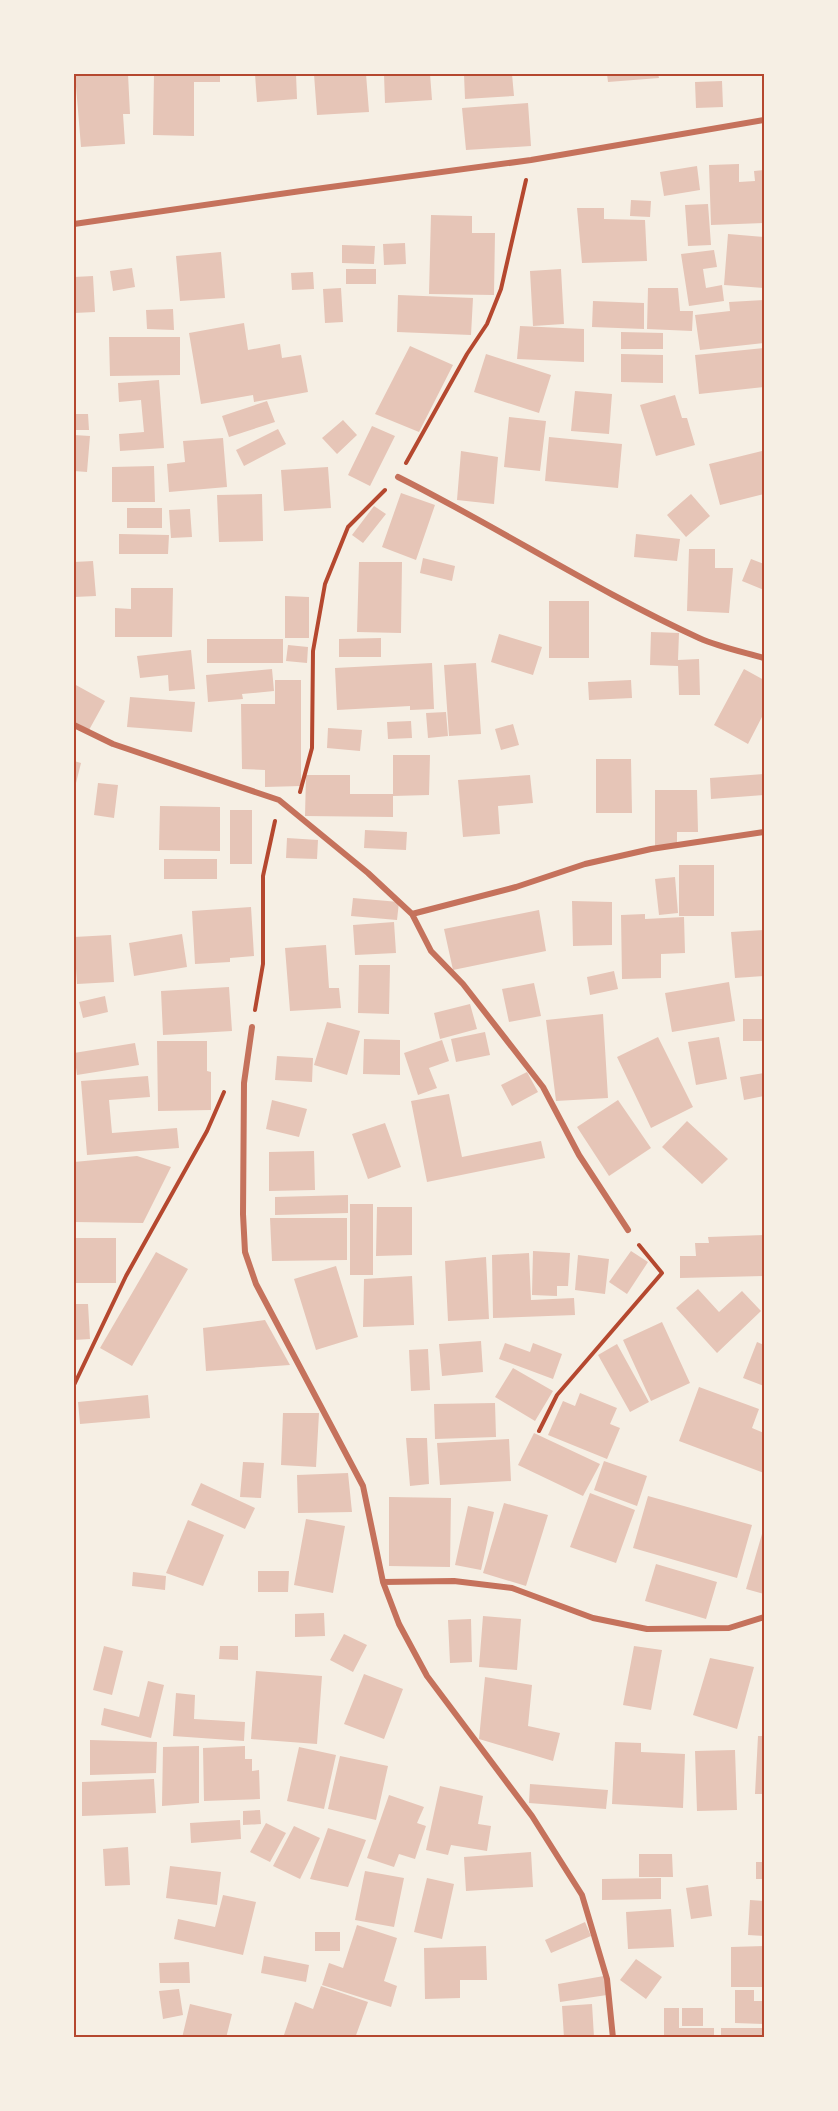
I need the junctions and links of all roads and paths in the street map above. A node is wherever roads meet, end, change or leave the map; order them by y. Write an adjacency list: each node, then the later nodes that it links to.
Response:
1 (765, 120): 2 (street)
2 (531, 160): 3 (street); 4 (path)
3 (74, 224)
4 (398, 477): 5 (street); 7 (path)
5 (765, 658)
6 (74, 725): 7 (street)
7 (279, 800): 9 (street); 10 (path)
8 (765, 832): 9 (street)
9 (412, 914): 12 (street)
10 (252, 1027): 15 (street)
11 (225, 1089): 13 (path)
12 (628, 1230): 14 (path)
13 (74, 1385)
14 (539, 1431)
15 (383, 1582): 16 (street); 17 (street)
16 (765, 1617)
17 (613, 2037)

